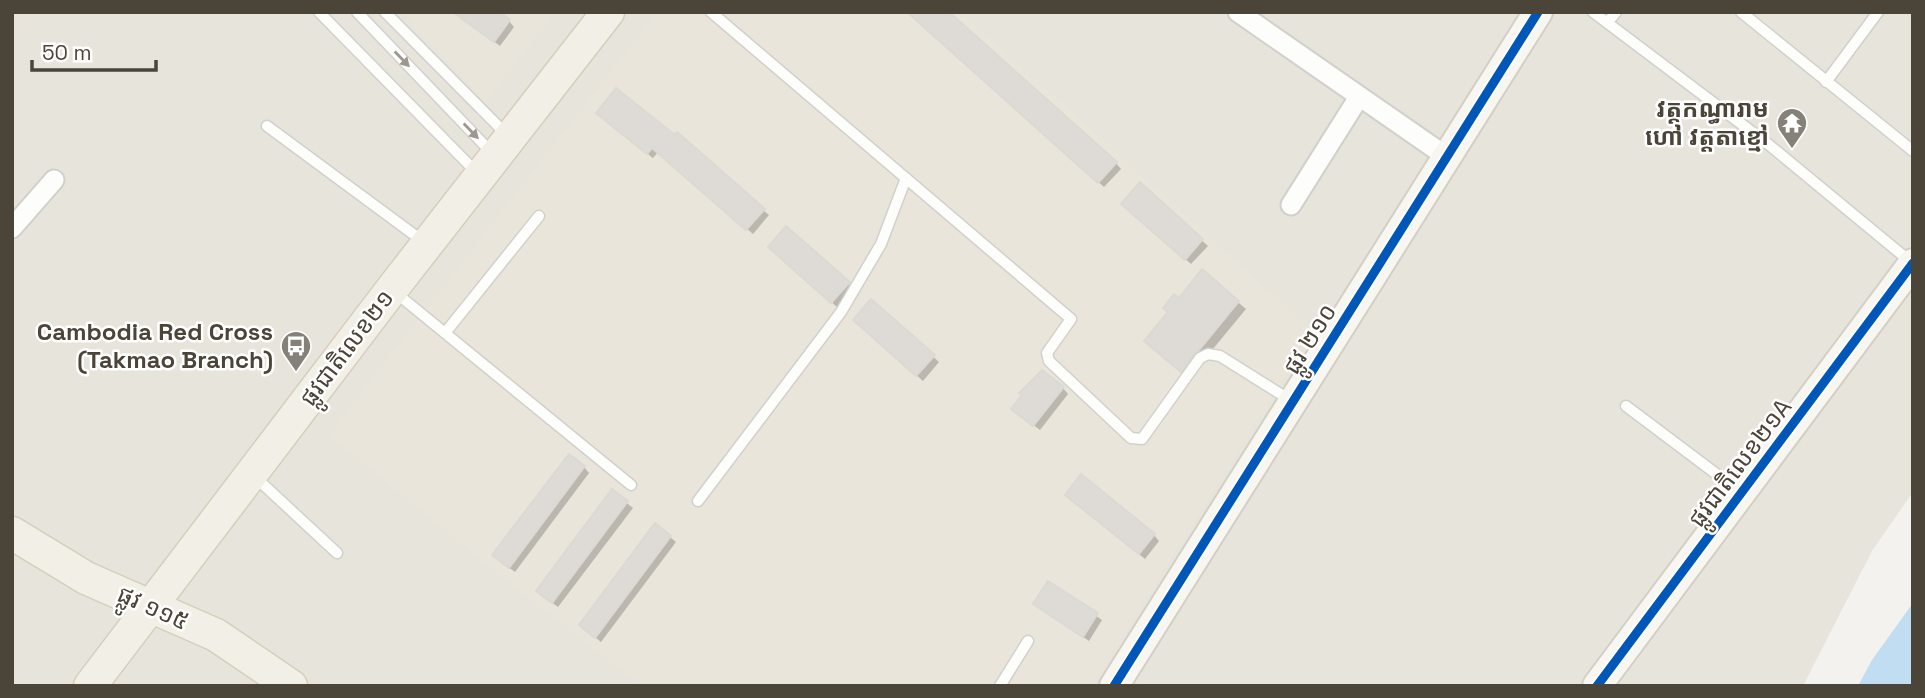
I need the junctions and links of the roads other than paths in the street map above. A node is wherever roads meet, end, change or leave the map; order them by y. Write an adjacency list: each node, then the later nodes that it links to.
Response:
1 (319, 12): 17 (lane)
2 (357, 12): 17 (lane, one-way to 17)
3 (385, 12): 17 (lane)
4 (608, 12): 17 (main road, ផ្លូវជាតិលេខ២១)
5 (711, 12): 19 (lane)
6 (1238, 12): 14 (street)
7 (1538, 12): 18 (street, ផ្លូវ ២១០)
8 (1593, 12): 12 (lane)
9 (1616, 12): 12 (lane)
10 (1741, 12): 13 (lane)
11 (1878, 12): 13 (lane)
12 (1607, 23): 25 (lane)
13 (1826, 82): 16 (lane)
14 (1359, 97): 18 (street); 21 (street)
15 (267, 126): 24 (lane)
16 (1913, 151)
17 (494, 156): 24 (main road, ផ្លូវជាតិលេខ២១)
18 (1447, 157): 28 (street, ផ្លូវ ២១០)
19 (906, 178): 28 (lane); 33 (lane)
20 (54, 180): 23 (street)
21 (1291, 205)
22 (539, 216): 27 (lane)
23 (12, 228)
24 (427, 244): 26 (main road, ផ្លូវជាតិលេខ២១)
25 (1912, 263): 32 (street, ផ្លូវជាតិលេខ២១A)
26 (392, 289): 27 (lane); 30 (main road, ផ្លូវជាតិលេខ២១)
27 (444, 333): 31 (lane)
28 (1293, 402): 41 (street, ផ្លូវ ២១០)
29 (1626, 406): 32 (lane)
30 (251, 474): 35 (lane); 36 (main road, ផ្លូវជាតិលេខ២១)
31 (631, 485)
32 (1742, 493): 42 (street, ផ្លូវជាតិលេខ២១A)
33 (698, 501)
34 (12, 533): 36 (main road, ផ្លូវ ១១៥)
35 (337, 553)
36 (149, 606): 38 (main road, ផ្លូវជាតិលេខ២១); 39 (main road, ផ្លូវ ១១៥)
37 (1028, 641): 40 (lane)
38 (90, 686)
39 (291, 686)
40 (1000, 686)
41 (1114, 686)
42 (1597, 686)

